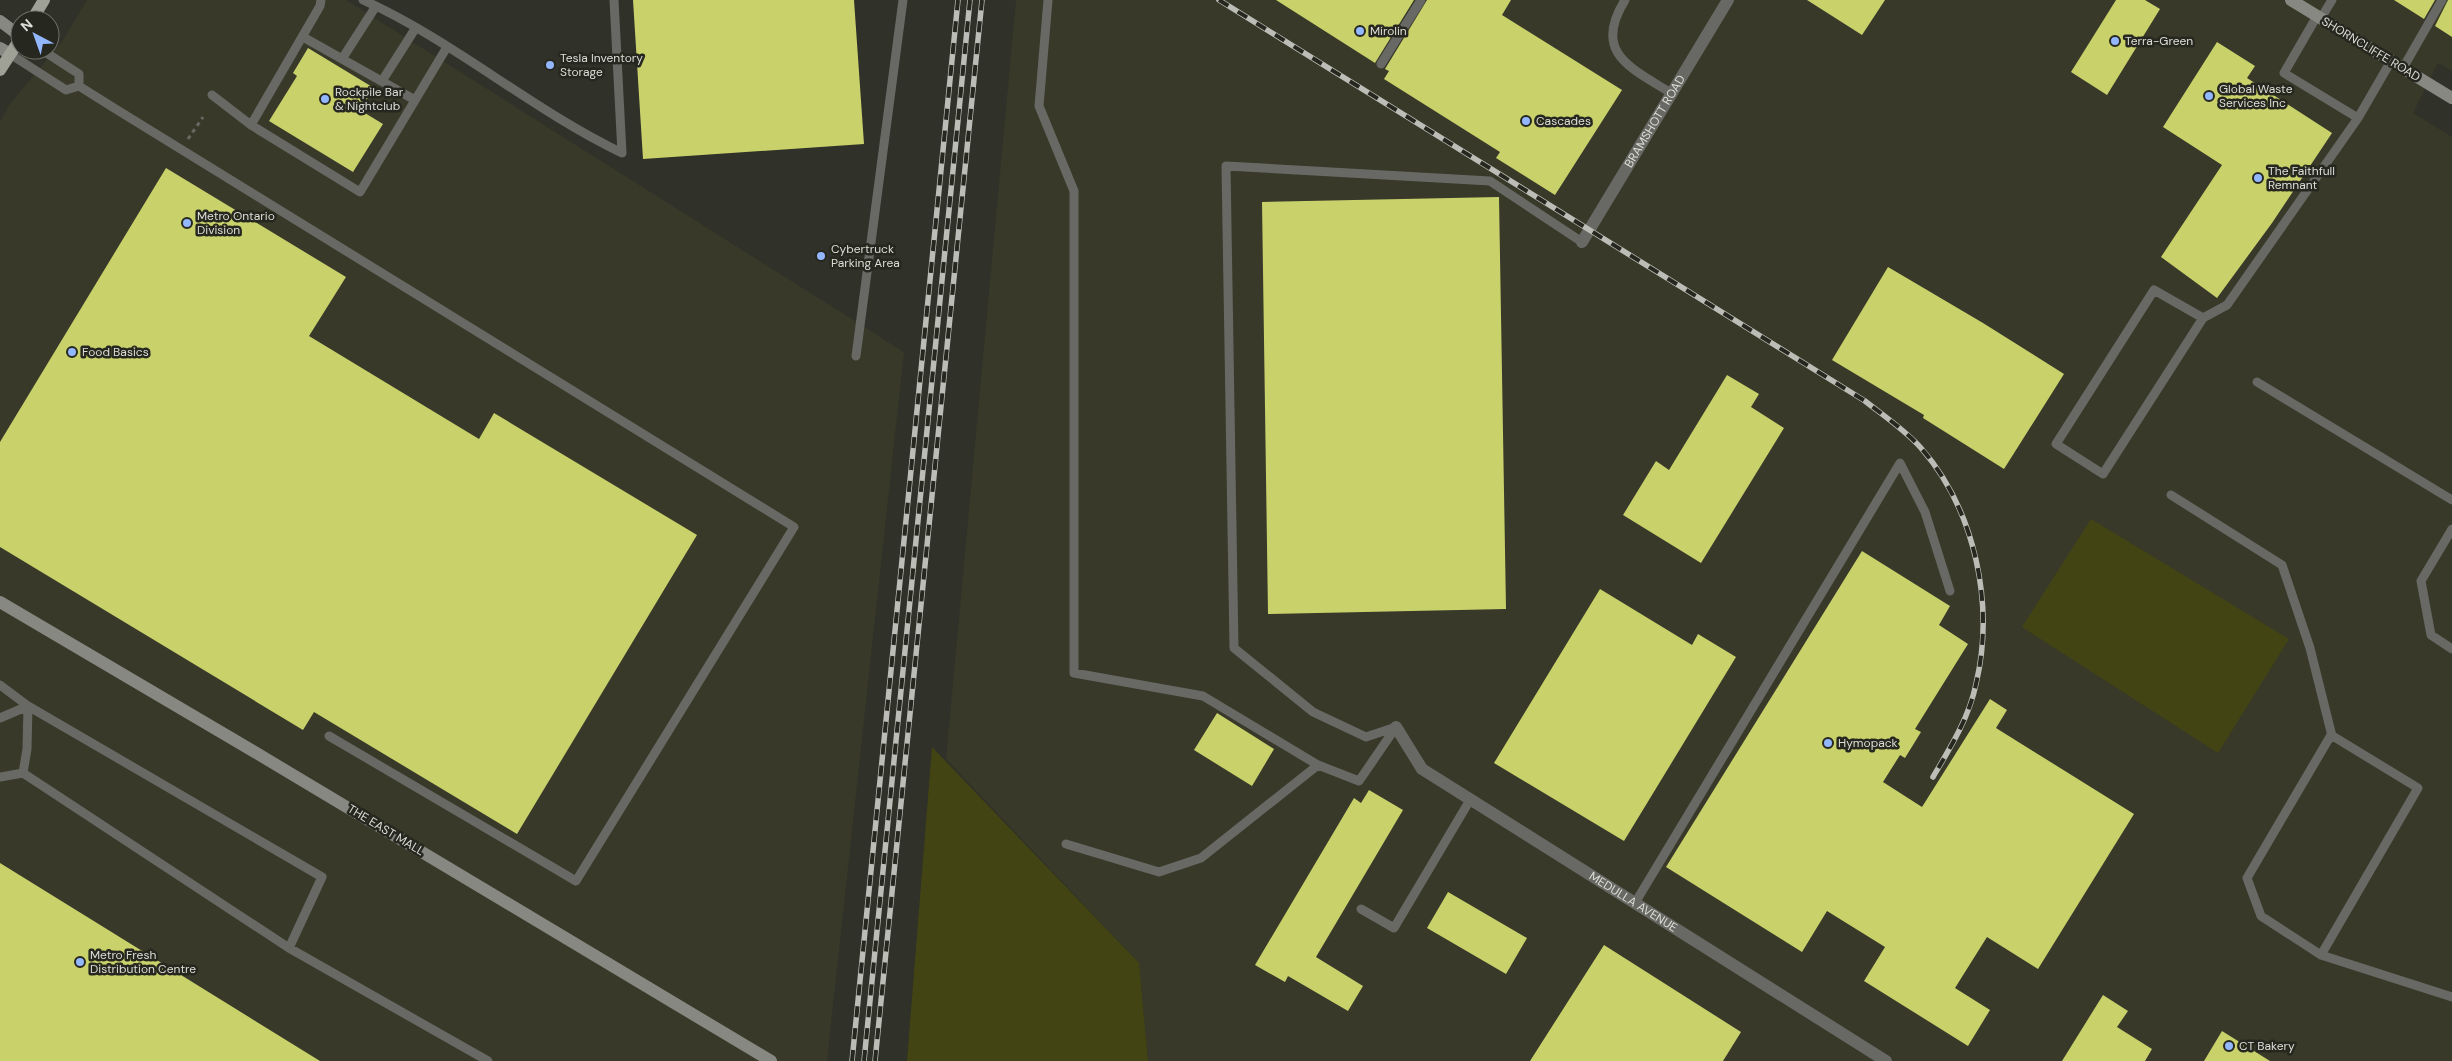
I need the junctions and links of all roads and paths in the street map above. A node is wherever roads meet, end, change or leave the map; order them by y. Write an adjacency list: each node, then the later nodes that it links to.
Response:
1 (321, 0): 17 (lane)
2 (363, 0): 12 (lane)
3 (614, 0): 18 (lane)
4 (903, 0): 38 (lane)
5 (1048, 0): 52 (lane)
6 (1421, 0): 23 (lane)
7 (1625, 0): 28 (lane)
8 (1728, 0): 28 (street, BRAMSHOTT ROAD)
9 (2291, 0): 13 (main road, SHORNCLIFFE ROAD)
10 (2332, 0): 13 (lane)
11 (2442, 0): 24 (lane)
12 (376, 6): 16 (lane); 20 (lane)
13 (2319, 17): 22 (main road, SHORNCLIFFE ROAD); 33 (lane)
14 (0, 21): 15 (main road)
15 (10, 29)
16 (415, 29): 18 (lane); 26 (lane)
17 (303, 37): 20 (lane); 34 (lane)
18 (447, 46): 31 (lane)
19 (5, 51): 25 (main road); 27 (lane)
20 (342, 59): 26 (lane)
21 (57, 60): 27 (lane)
22 (2391, 61): 24 (main road, SHORNCLIFFE ROAD); 33 (lane)
23 (1381, 64)
24 (2403, 68): 30 (main road, SHORNCLIFFE ROAD)
25 (0, 70)
26 (382, 82): 31 (lane)
27 (79, 86): 35 (lane)
28 (1671, 93): 36 (street, BRAMSHOTT ROAD)
29 (212, 95): 34 (lane)
30 (2452, 98)
31 (415, 100): 34 (lane)
32 (203, 117): 35 (path)
33 (2358, 118): 37 (lane)
34 (251, 125)
35 (181, 150): 50 (lane)
36 (1582, 242): 49 (lane)
37 (2203, 318): 37 (lane)
38 (856, 356)
39 (2257, 382): 41 (lane)
40 (2171, 495): 51 (lane)
41 (2452, 500)
42 (2452, 529): 45 (lane)
43 (1950, 591): 57 (lane)
44 (0, 602): 63 (main road, THE EAST MALL)
45 (2452, 649)
46 (0, 685): 47 (lane)
47 (28, 706): 48 (lane); 53 (lane); 59 (lane)
48 (0, 718)
49 (1396, 727): 52 (lane); 55 (street, MEDULLA AVENUE)
50 (329, 736)
51 (2332, 736): 60 (lane); 60 (lane)
52 (1318, 765): 56 (lane)
53 (23, 773): 54 (lane); 59 (lane)
54 (0, 777)
55 (1470, 800): 57 (street, MEDULLA AVENUE); 58 (lane)
56 (1066, 844)
57 (1635, 903): 64 (street, MEDULLA AVENUE)
58 (1361, 909)
59 (289, 948): 62 (lane)
60 (2321, 954): 61 (lane)
61 (2452, 997)
62 (488, 1061)
63 (770, 1061)
64 (1886, 1061)

